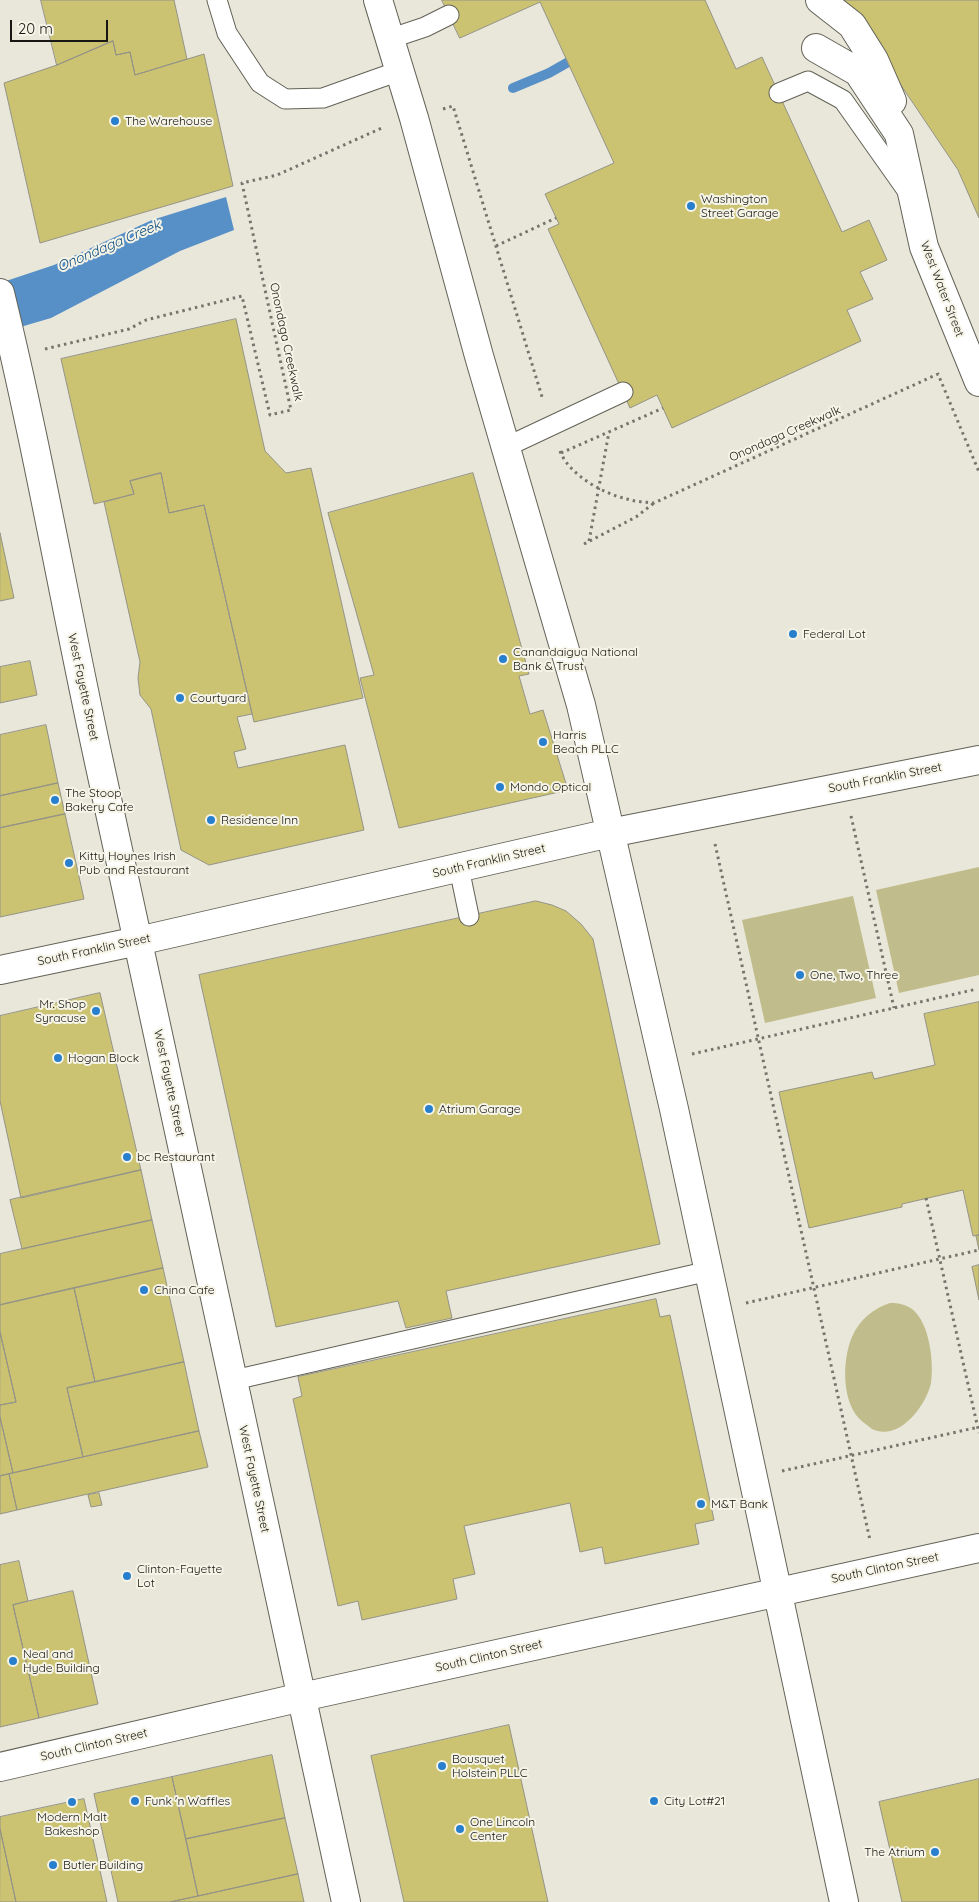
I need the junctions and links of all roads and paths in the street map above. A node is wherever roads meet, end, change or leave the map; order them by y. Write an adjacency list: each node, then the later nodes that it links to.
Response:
1 (217, 0): 7 (lane)
2 (378, 0): 5 (street)
3 (820, 0): 11 (street, West Water Street)
4 (449, 15): 5 (lane)
5 (389, 39): 7 (street)
6 (816, 48): 11 (street, West Water Street)
7 (399, 71): 22 (street)
8 (779, 94): 12 (lane)
9 (443, 109): 14 (path)
10 (385, 127): 16 (path, Onondaga Creekwalk)
11 (899, 134): 12 (street, West Water Street)
12 (913, 199): 17 (street, West Water Street)
13 (556, 218): 14 (path)
14 (496, 246): 19 (path)
15 (0, 293): 16 (street, West Fayette Street)
16 (15, 354): 36 (street, West Fayette Street)
17 (979, 382)
18 (623, 392): 22 (lane)
19 (544, 402)
20 (663, 408): 21 (path)
21 (610, 432): 24 (path); 26 (path)
22 (506, 446): 33 (street)
23 (559, 448): 24 (path)
24 (561, 453): 26 (path)
25 (979, 472): 27 (path, Onondaga Creekwalk)
26 (599, 487): 27 (path); 28 (path)
27 (654, 503): 28 (path)
28 (589, 541): 29 (path)
29 (584, 544)
30 (979, 760): 31 (street, South Franklin Street)
31 (844, 787): 32 (street, South Franklin Street); 39 (path)
32 (709, 814): 33 (street, South Franklin Street); 40 (path)
33 (610, 833): 34 (street, South Franklin Street); 41 (street)
34 (459, 868): 35 (lane); 36 (street, South Franklin Street)
35 (469, 916)
36 (138, 941): 37 (street, South Franklin Street); 48 (street, West Fayette Street)
37 (0, 970)
38 (977, 990): 39 (path)
39 (894, 1008): 40 (path)
40 (758, 1038): 41 (path); 46 (path)
41 (663, 1060): 45 (street)
42 (926, 1198): 44 (path)
43 (979, 1250): 44 (path)
44 (939, 1259): 46 (path); 49 (path)
45 (709, 1271): 47 (street); 48 (lane)
46 (814, 1287): 47 (path); 51 (path)
47 (716, 1310): 52 (street)
48 (234, 1380): 56 (street, West Fayette Street)
49 (978, 1427): 50 (path); 51 (path)
50 (979, 1433)
51 (851, 1455): 52 (path); 54 (path)
52 (752, 1477): 55 (street)
53 (979, 1548): 54 (street, South Clinton Street)
54 (877, 1570): 55 (street, South Clinton Street)
55 (777, 1592): 56 (street, South Clinton Street); 59 (street)
56 (302, 1697): 57 (street, South Clinton Street); 58 (street, West Fayette Street)
57 (0, 1767)
58 (346, 1902)
59 (844, 1902)

